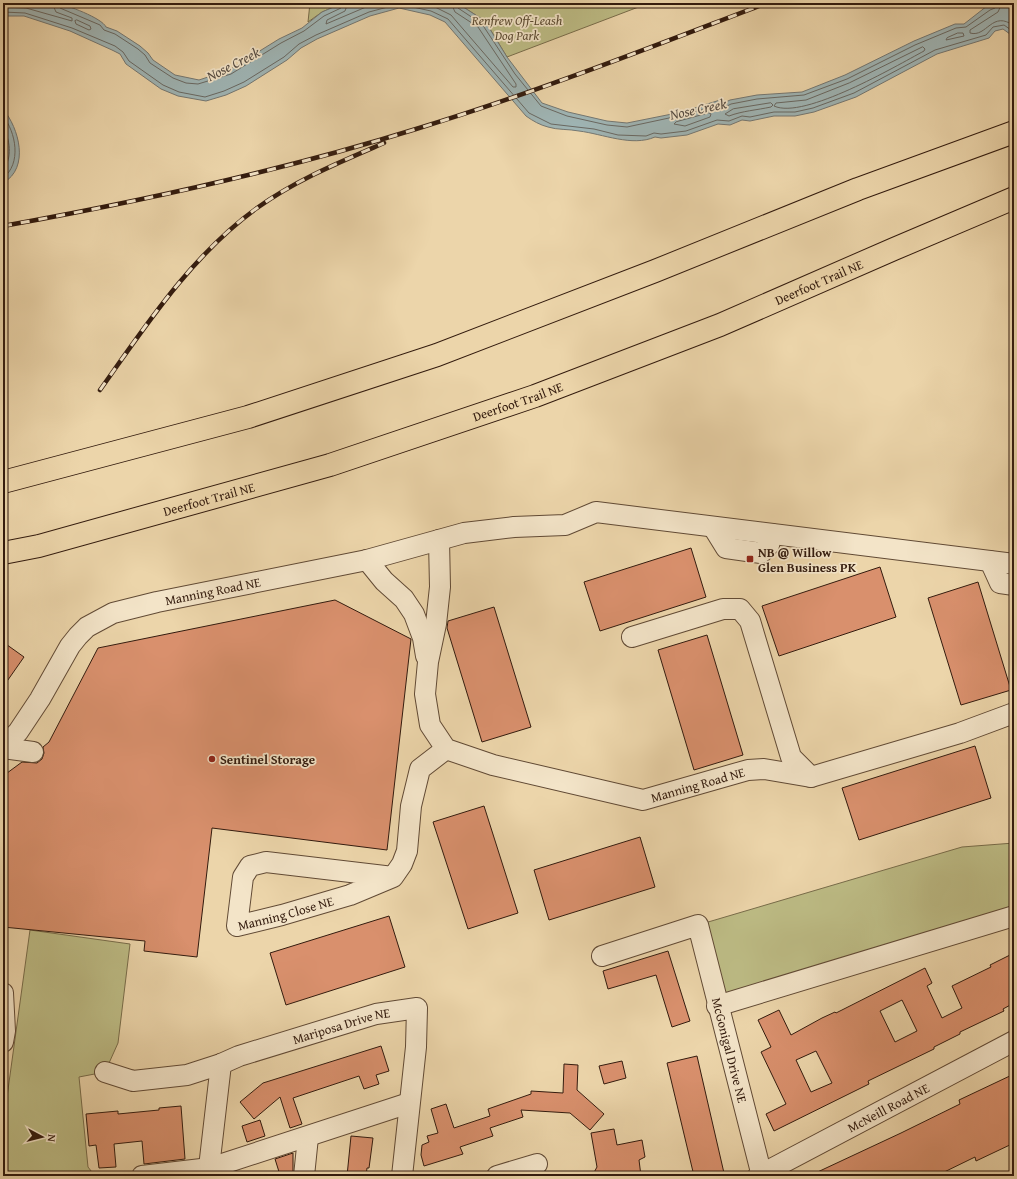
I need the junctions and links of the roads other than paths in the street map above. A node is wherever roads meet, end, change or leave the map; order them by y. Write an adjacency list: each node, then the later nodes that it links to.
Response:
1 (1014, 132): 3 (highway)
2 (1014, 198): 5 (highway, Deerfoot Trail NE)
3 (3, 482)
4 (439, 540): 6 (street, Manning Road NE); 7 (street, Manning Road NE); 11 (street)
5 (3, 553)
6 (367, 560): 11 (street); 13 (street, Manning Road NE)
7 (990, 561): 8 (street, Manning Road NE); 9 (street)
8 (1014, 564)
9 (1014, 585)
10 (632, 637): 16 (street)
11 (428, 662): 14 (street)
12 (1014, 713): 16 (street, Manning Road NE)
13 (3, 748): 15 (street)
14 (446, 749): 16 (street, Manning Road NE); 17 (street)
15 (33, 752)
16 (811, 777)
17 (393, 877): 17 (street, Manning Close NE)
18 (1014, 916): 21 (street)
19 (602, 956): 21 (street, McGonigal Drive NE)
20 (3, 993): 23 (street)
21 (718, 1006): 30 (street, McGonigal Drive NE)
22 (1014, 1041): 30 (street, McNeill Road NE)
23 (3, 1042)
24 (221, 1064): 25 (street, Mariposa Drive NE); 26 (street, Mariposa Drive NE); 29 (street)
25 (105, 1072)
26 (409, 1103): 27 (street); 33 (street, Mariposa Drive NE)
27 (308, 1137): 29 (street); 32 (street)
28 (537, 1164): 34 (street)
29 (209, 1172): 31 (street)
30 (760, 1175)
31 (142, 1176)
32 (304, 1176)
33 (402, 1176)
34 (497, 1176)

